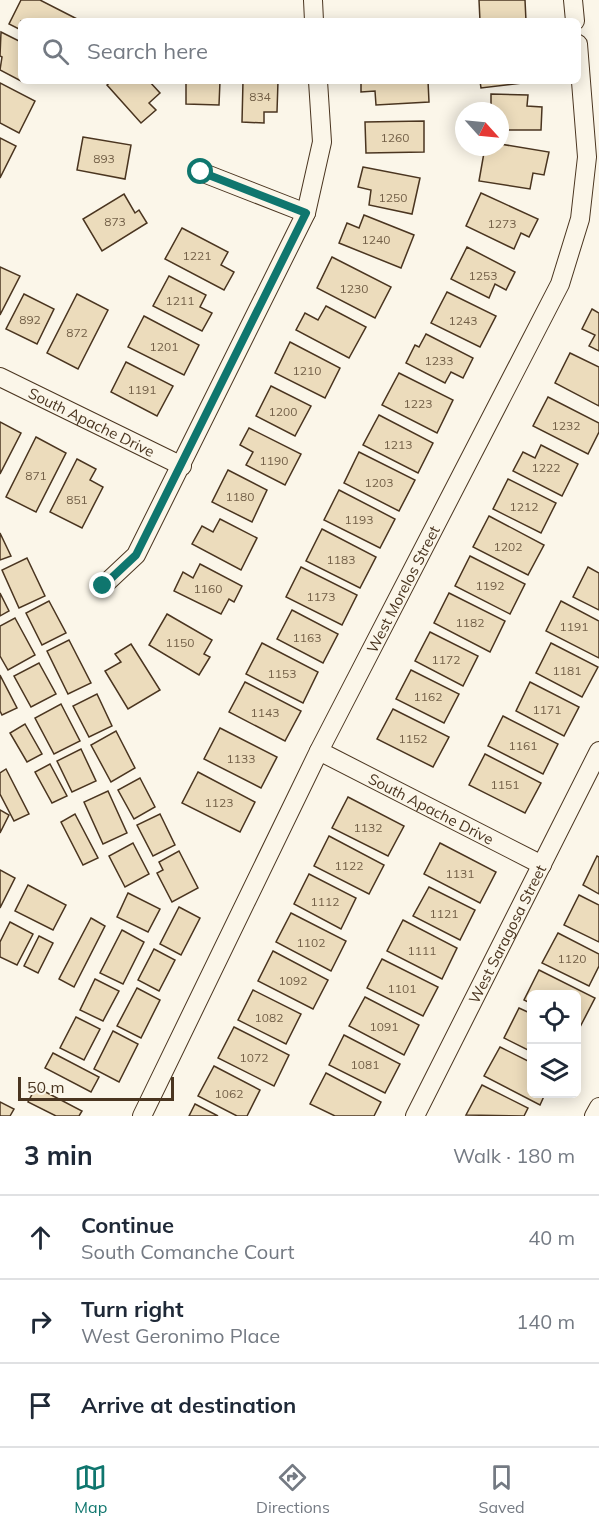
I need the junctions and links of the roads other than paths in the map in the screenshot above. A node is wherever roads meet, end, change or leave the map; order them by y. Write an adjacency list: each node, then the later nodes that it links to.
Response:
1 (313, 0): 3 (street)
2 (573, 0): 4 (street)
3 (314, 18)
4 (576, 18)
5 (581, 82): 12 (street, West Morelos Street)
6 (318, 84): 8 (street)
7 (201, 172): 8 (street)
8 (306, 213): 10 (street)
9 (0, 377): 10 (street, South Apache Drive)
10 (182, 466): 11 (street)
11 (103, 586)
12 (319, 751): 14 (street, South Apache Drive); 16 (street, West Morelos Street)
13 (599, 751): 14 (street, West Saragosa Street)
14 (542, 865): 17 (street, West Saragosa Street)
15 (599, 1107): 18 (street)
16 (142, 1116)
17 (415, 1116)
18 (594, 1116)

